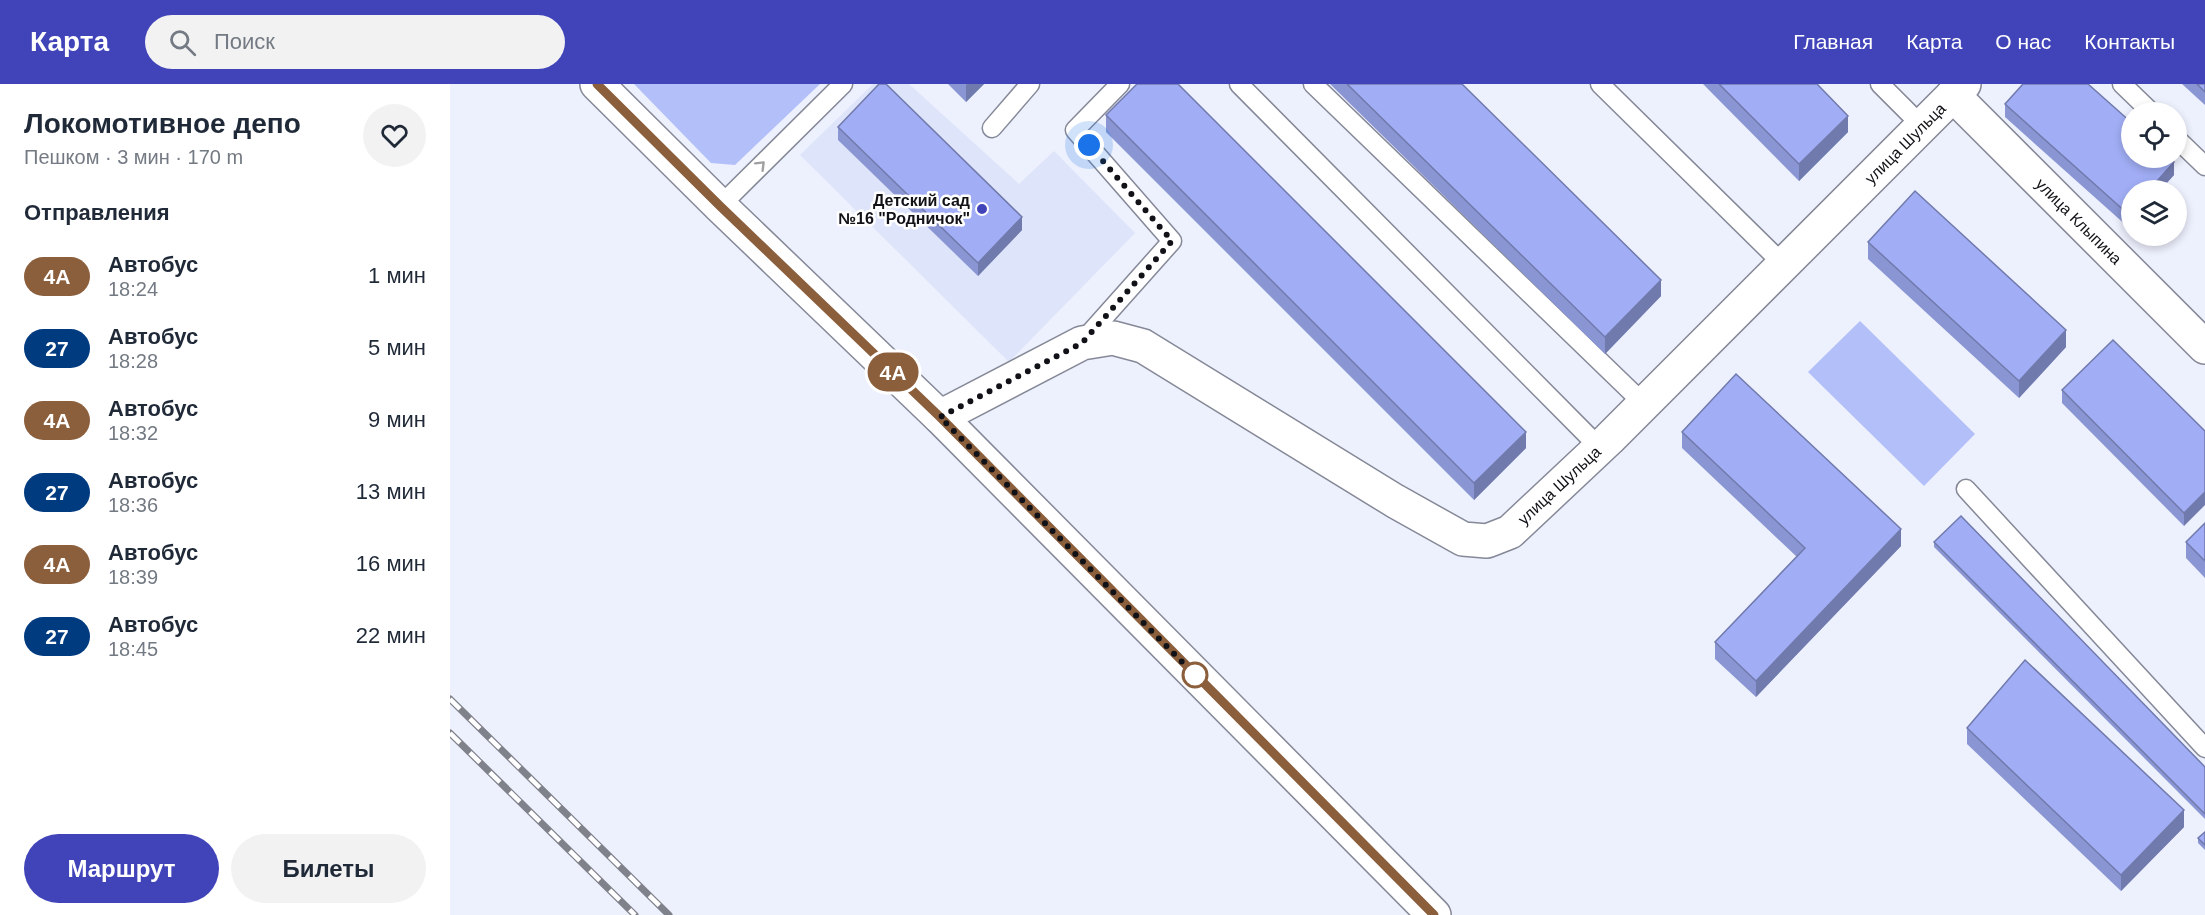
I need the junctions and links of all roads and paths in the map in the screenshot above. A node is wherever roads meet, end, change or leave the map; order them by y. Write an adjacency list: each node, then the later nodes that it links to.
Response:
1 (597, 84): 16 (street)
2 (843, 84): 16 (lane, one-way to 2)
3 (1030, 84): 13 (lane)
4 (1120, 84): 18 (lane)
5 (1239, 84): 22 (lane)
6 (1313, 84): 20 (lane)
7 (1600, 84): 17 (lane)
8 (1880, 84): 12 (lane)
9 (2122, 84): 11 (lane)
10 (1958, 89): 12 (street, улица Шульца); 19 (street, улица Клыпина)
11 (2141, 102)
12 (1922, 126): 17 (street, улица Шульца)
13 (992, 128)
14 (2187, 149): 15 (lane)
15 (2205, 166)
16 (720, 206): 21 (street)
17 (1783, 264): 20 (street, улица Шульца)
18 (1082, 343): 21 (street, улица Шульца); 22 (street, улица Шульца)
19 (2205, 347)
20 (1644, 404): 22 (street, улица Шульца)
21 (940, 417): 25 (street)
22 (1599, 447)
23 (1966, 489): 24 (lane)
24 (2205, 748)
25 (1434, 915)

